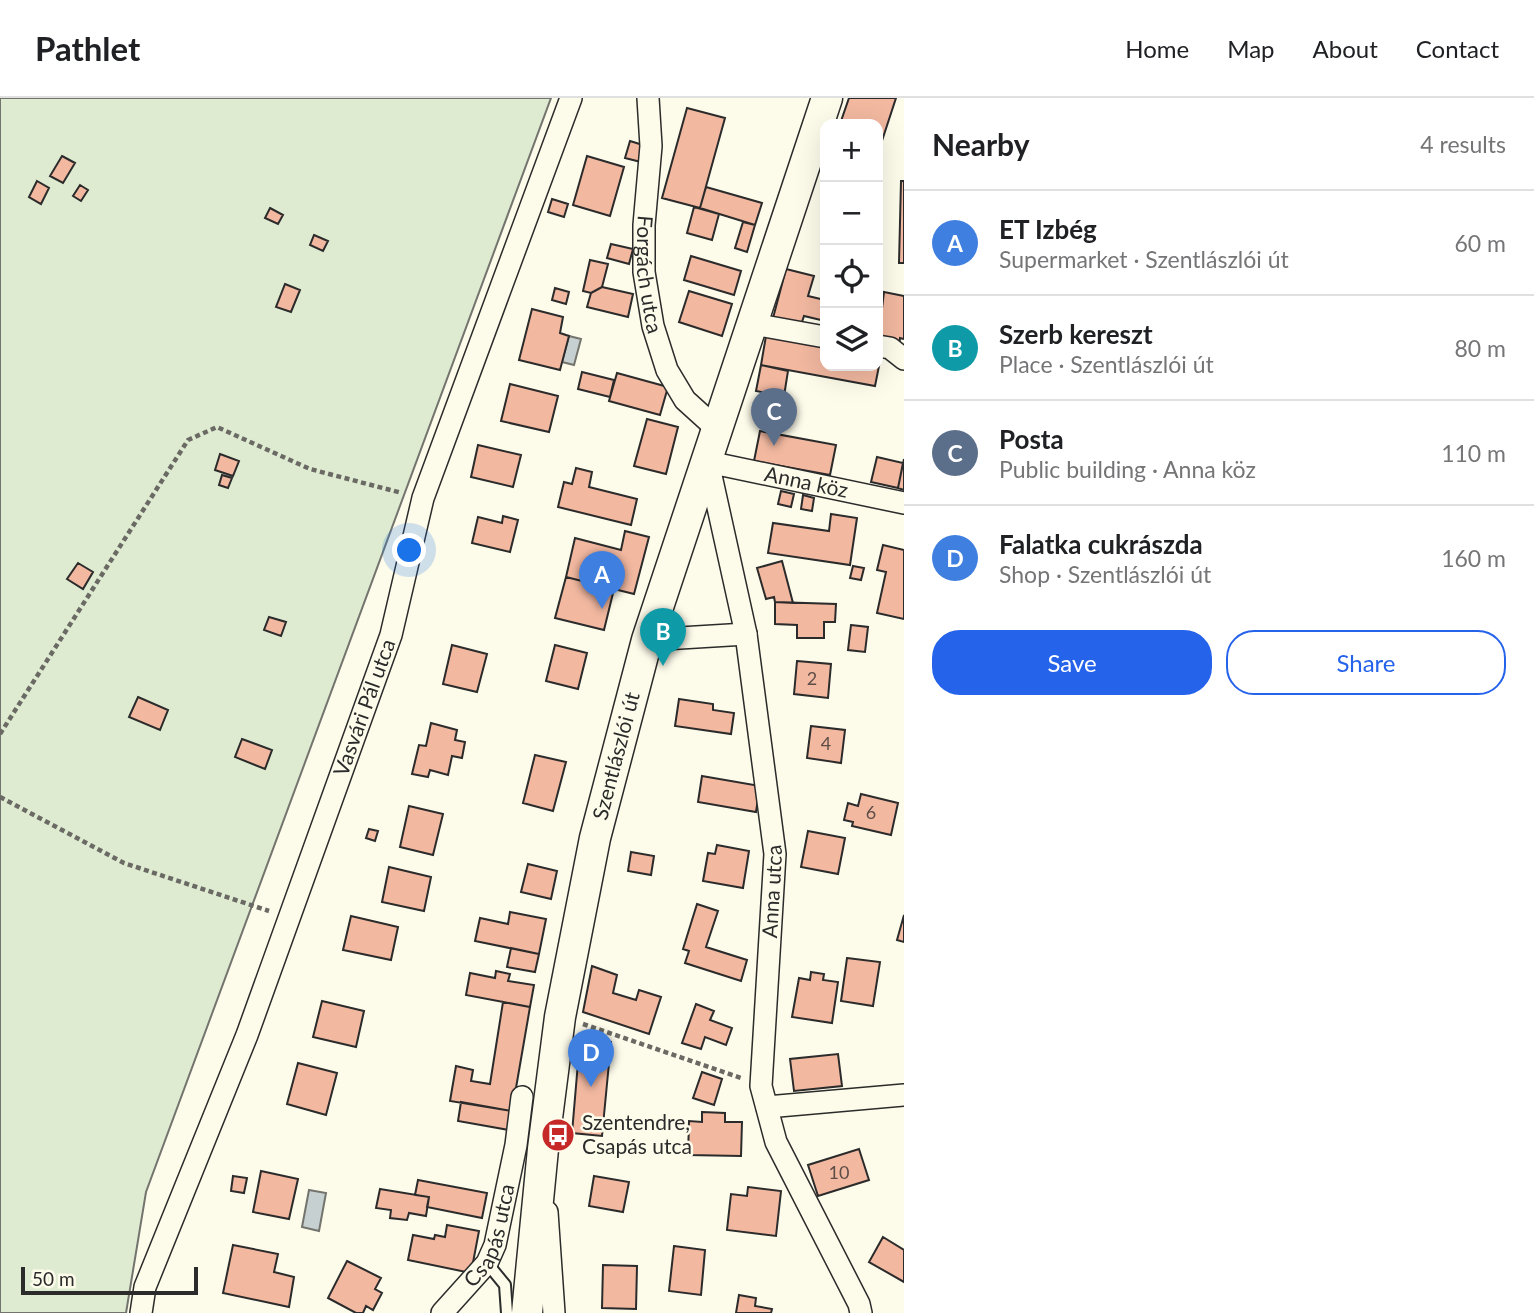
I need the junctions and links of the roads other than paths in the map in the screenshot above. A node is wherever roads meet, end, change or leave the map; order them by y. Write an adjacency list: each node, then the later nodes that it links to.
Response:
1 (571, 98): 18 (street, Vasvári Pál utca)
2 (648, 98): 8 (street, Forgách utca)
3 (827, 98): 4 (main road, Szentlászlói út)
4 (753, 324): 5 (street); 8 (main road, Szentlászlói út)
5 (820, 336)
6 (883, 347): 7 (street)
7 (904, 359)
8 (717, 429): 9 (main road, Szentlászlói út)
9 (708, 462): 10 (street, Anna köz); 11 (street, Anna utca); 12 (main road, Szentlászlói út)
10 (904, 503)
11 (746, 634): 12 (street); 15 (street, Anna utca)
12 (647, 640): 16 (main road, Szentlászlói út)
13 (904, 1095): 15 (street)
14 (523, 1097): 16 (street, Csapás utca)
15 (766, 1107): 23 (street, Anna utca)
16 (530, 1147): 17 (street, Csapás utca); 21 (main road, Szentlászlói út); 22 (street)
17 (487, 1263): 19 (street, Csapás utca); 20 (lane)
18 (141, 1313)
19 (442, 1313)
20 (506, 1313)
21 (527, 1313)
22 (554, 1313)
23 (861, 1313)

